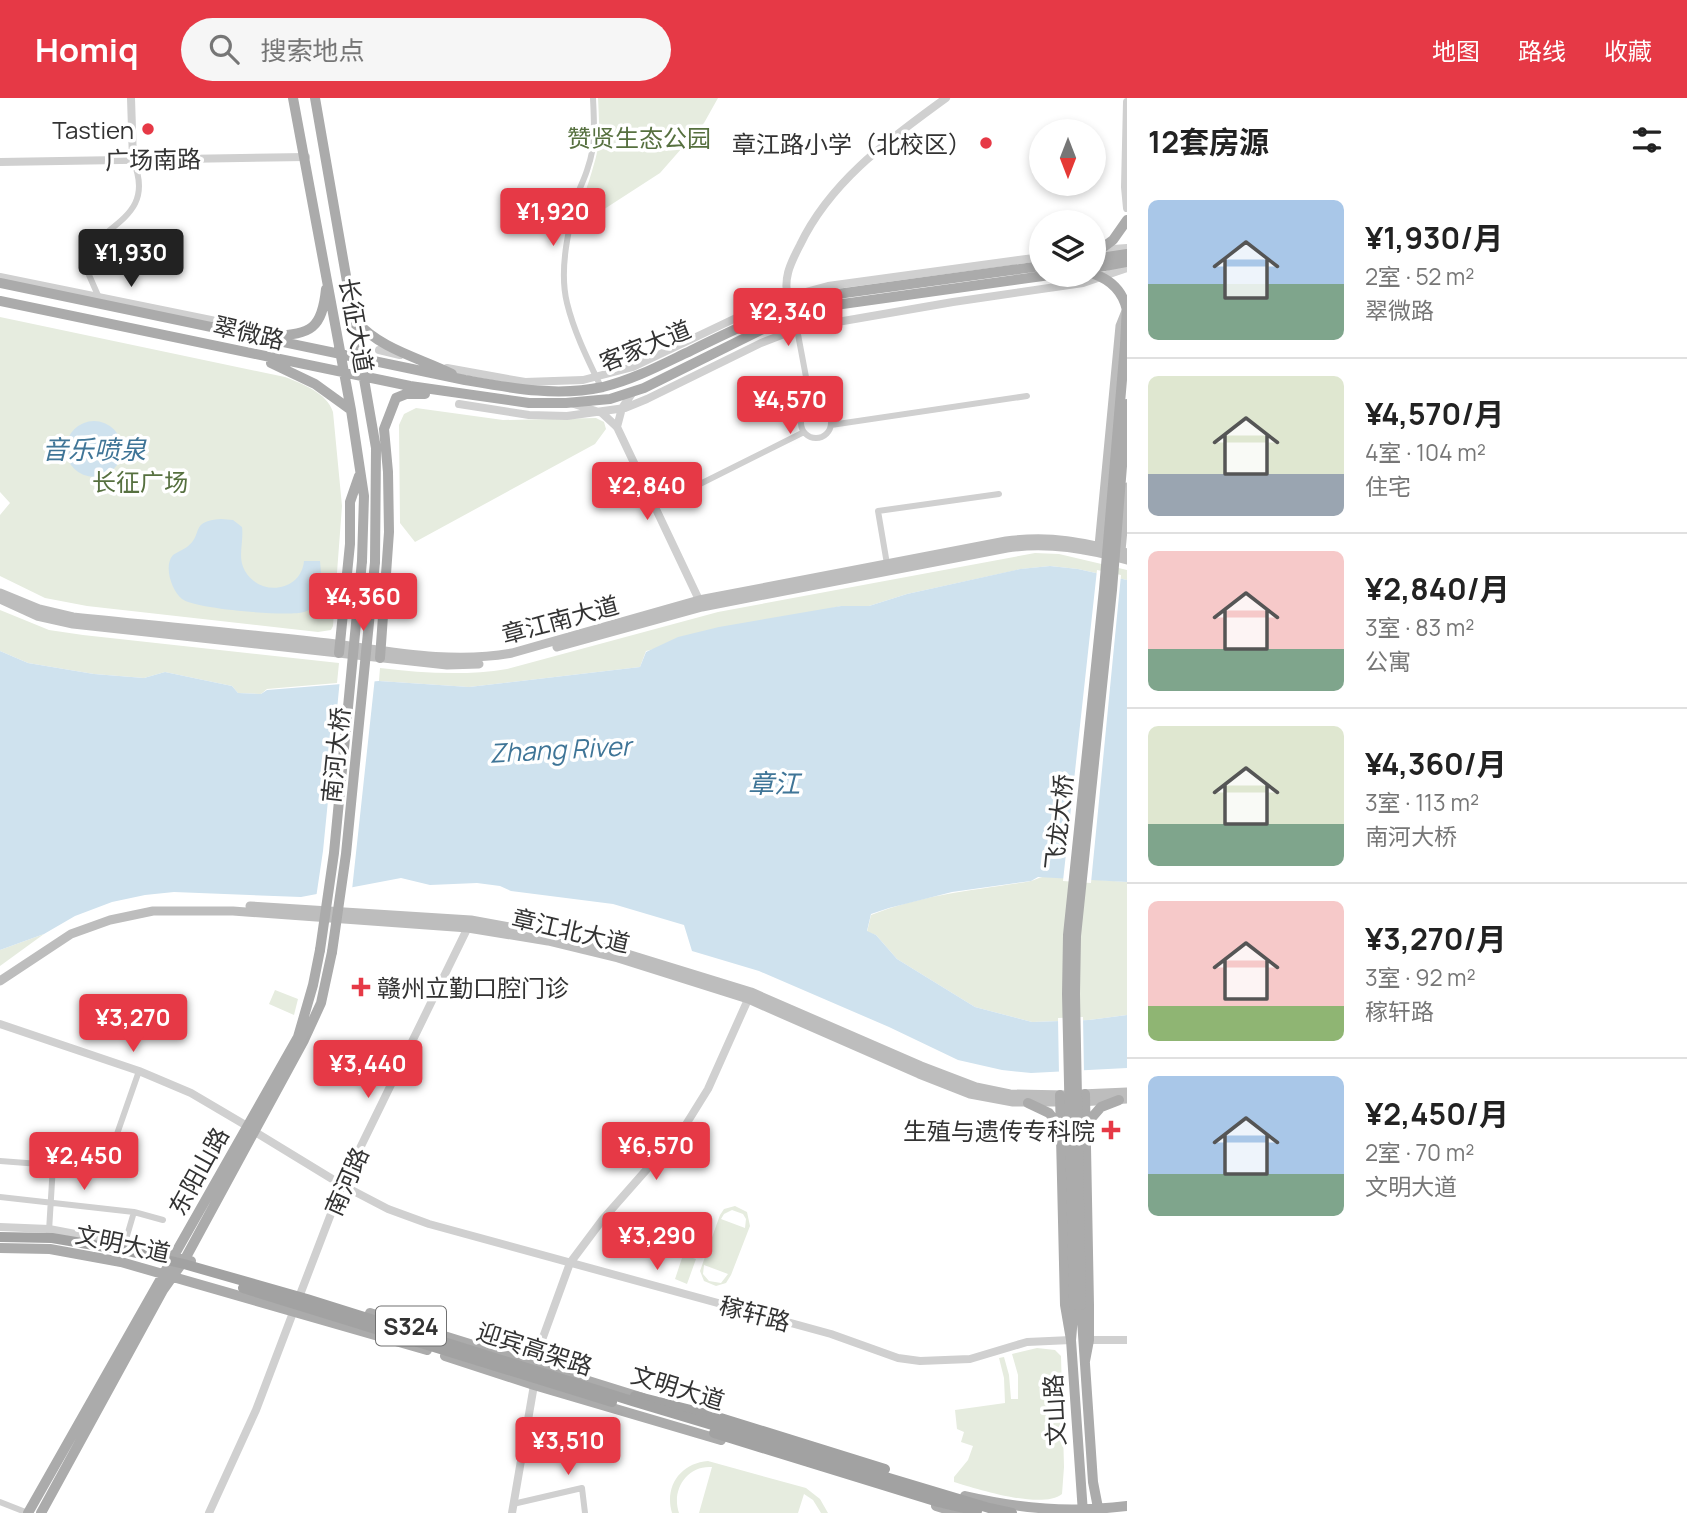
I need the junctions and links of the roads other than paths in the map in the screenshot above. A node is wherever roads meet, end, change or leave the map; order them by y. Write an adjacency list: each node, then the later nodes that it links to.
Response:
1 (131, 98): 10 (street)
2 (293, 98): 9 (main road, 长征大道)
3 (315, 98): 36 (main road, 长征大道)
4 (593, 98): 45 (street)
5 (929, 98): 8 (street)
6 (946, 98): 8 (street)
7 (1127, 102): 12 (street)
8 (930, 110): 32 (street)
9 (306, 157): 10 (street, 广场南路); 26 (main road, 长征大道)
10 (133, 160): 11 (street, 广场南路); 31 (street)
11 (0, 162)
12 (1127, 208)
13 (1127, 220): 14 (main road)
14 (1106, 245)
15 (1127, 248): 16 (street)
16 (1106, 251)
17 (1106, 253): 18 (main road)
18 (1127, 254)
19 (1029, 259): 32 (street)
20 (1127, 262): 21 (main road)
21 (1106, 266)
22 (1029, 268): 32 (main road, 客家大道)
23 (1127, 268): 24 (street)
24 (1106, 274)
25 (0, 277): 31 (street)
26 (327, 278): 38 (main road); 40 (main road, 长征大道)
27 (1029, 278): 35 (main road, 客家大道)
28 (1106, 281): 34 (main road)
29 (0, 283): 31 (main road, 翠微路)
30 (1056, 287): 37 (street)
31 (100, 301): 38 (main road, 翠微路)
32 (788, 301): 45 (street); 48 (main road, 客家大道)
33 (0, 302): 41 (main road, 翠微路)
34 (1127, 308): 69 (main road); 109 (main road, 飞龙大桥, bridge)
35 (792, 316): 37 (street); 49 (main road, 客家大道)
36 (356, 321): 42 (main road, 长征大道); 43 (main road)
37 (797, 329): 54 (street); 55 (street)
38 (255, 333): 40 (main road, 翠微路)
39 (379, 350): 43 (street)
40 (341, 354): 42 (main road, 客家大道); 44 (main road, 长征大道)
41 (254, 355): 44 (main road, 翠微路); 56 (main road)
42 (362, 358): 46 (main road, 长征大道); 47 (main road, 客家大道)
43 (431, 363): 45 (street); 47 (main road)
44 (345, 374): 46 (main road, 翠微路); 56 (main road, 长征大道)
45 (596, 376): 48 (street)
46 (365, 378): 51 (main road, 客家大道); 61 (main road, 长征大道)
47 (465, 380): 48 (main road, 客家大道)
48 (601, 387)
49 (634, 391): 52 (main road, 客家大道); 54 (street)
50 (1027, 396): 58 (street)
51 (460, 399): 52 (main road, 客家大道); 57 (street); 62 (main road)
52 (569, 402): 57 (street)
53 (1127, 404): 109 (main road, 飞龙大桥, bridge)
54 (623, 408): 57 (street); 59 (street)
55 (811, 409): 58 (street); 60 (street)
56 (351, 410): 63 (main road, 长征大道)
57 (599, 412): 59 (street)
58 (831, 425): 60 (street)
59 (617, 427): 68 (street)
60 (804, 432): 68 (street)
61 (374, 436): 62 (main road); 67 (main road, 长征大道)
62 (387, 454): 64 (main road)
63 (359, 476): 72 (main road, 长征大道); 78 (main road)
64 (388, 478): 67 (main road); 79 (main road)
65 (1127, 487): 70 (main road)
66 (999, 494): 74 (street)
67 (377, 504): 73 (main road, 长征大道)
68 (656, 506): 77 (street)
69 (1099, 546): 70 (main road, 章江南大道); 74 (main road, 章江南大道)
70 (1124, 552)
71 (1127, 560): 77 (main road, 章江南大道)
72 (362, 561): 81 (main road, 南河大桥, bridge)
73 (375, 562): 82 (main road, 南河大桥, bridge)
74 (887, 564): 77 (main road, 章江南大道)
75 (0, 593): 79 (main road, 章江南大道)
76 (0, 600): 78 (main road, 章江南大道)
77 (700, 603): 79 (main road, 章江南大道)
78 (340, 653): 79 (main road, 章江南大道)
79 (380, 654)
80 (469, 924): 83 (main road, 章江北大道); 84 (main road, 章江北大道); 96 (street, 南河路)
81 (320, 950): 92 (main road, 东阳山路)
82 (332, 952): 92 (main road, 东阳山路)
83 (0, 979)
84 (749, 995): 89 (main road, 章江北大道); 90 (main road, 章江北大道); 106 (street)
85 (0, 1025): 86 (street, 稼轩路)
86 (139, 1071): 92 (street, 稼轩路); 95 (street)
87 (1124, 1097): 88 (main road, 章江北大道); 91 (main road)
88 (1085, 1098): 89 (main road, 章江北大道); 91 (main road)
89 (1060, 1099): 90 (main road, 章江北大道); 93 (main road)
90 (1028, 1103): 93 (main road)
91 (1086, 1127): 113 (main road)
92 (251, 1129): 96 (street, 稼轩路); 105 (main road, 东阳山路)
93 (1061, 1130): 112 (main road)
94 (0, 1161): 95 (street)
95 (53, 1165): 98 (street)
96 (342, 1185): 106 (street, 稼轩路); 108 (street, 南河路)
97 (0, 1197): 98 (street)
98 (52, 1202): 99 (street); 101 (street)
99 (134, 1212): 100 (street); 103 (street)
100 (163, 1220)
101 (49, 1231): 102 (main road, 文明大道 / S324); 103 (main road, 文明大道 / S324)
102 (0, 1232): 123 (highway, 迎宾高架路, bridge)
103 (125, 1244): 105 (main road, 文明大道 / S324)
104 (0, 1245): 107 (main road, 文明大道); 117 (highway, 迎宾高架路, bridge)
105 (180, 1258): 107 (main road, 东阳山路); 108 (main road, 文明大道 / S324)
106 (570, 1264): 112 (street, 稼轩路); 116 (street)
107 (168, 1274): 110 (main road, 文明大道); 125 (main road, 东阳山路); 126 (main road, 东阳山路)
108 (301, 1292): 116 (main road, 文明大道 / S324)
109 (1077, 1305): 112 (main road, 文山路); 115 (main road, 文山路)
110 (295, 1310): 111 (main road, 文明大道); 127 (street)
111 (321, 1318): 117 (highway, bridge)
112 (1071, 1340): 131 (main road, 文山路)
113 (1089, 1340): 114 (street); 115 (main road)
114 (1127, 1340)
115 (1086, 1361): 124 (main road, 文山路)
116 (536, 1364): 117 (street); 118 (main road, 文明大道 / S324)
117 (538, 1383): 121 (street); 122 (main road, 文明大道); 123 (highway, 迎宾高架路, bridge)
118 (635, 1396): 123 (highway, bridge); 131 (main road, 文明大道 / S324)
119 (0, 1502): 125 (street)
120 (1127, 1506): 124 (main road, S324)
121 (512, 1508): 128 (street)
122 (937, 1510): 129 (main road, 文明大道)
123 (986, 1511): 130 (highway, 迎宾高架路, bridge)
124 (1098, 1512): 131 (main road, 文明大道 / S324)
125 (28, 1513)
126 (41, 1513)
127 (209, 1513)
128 (585, 1513)
129 (959, 1513)
130 (1012, 1513)
131 (1082, 1513)

